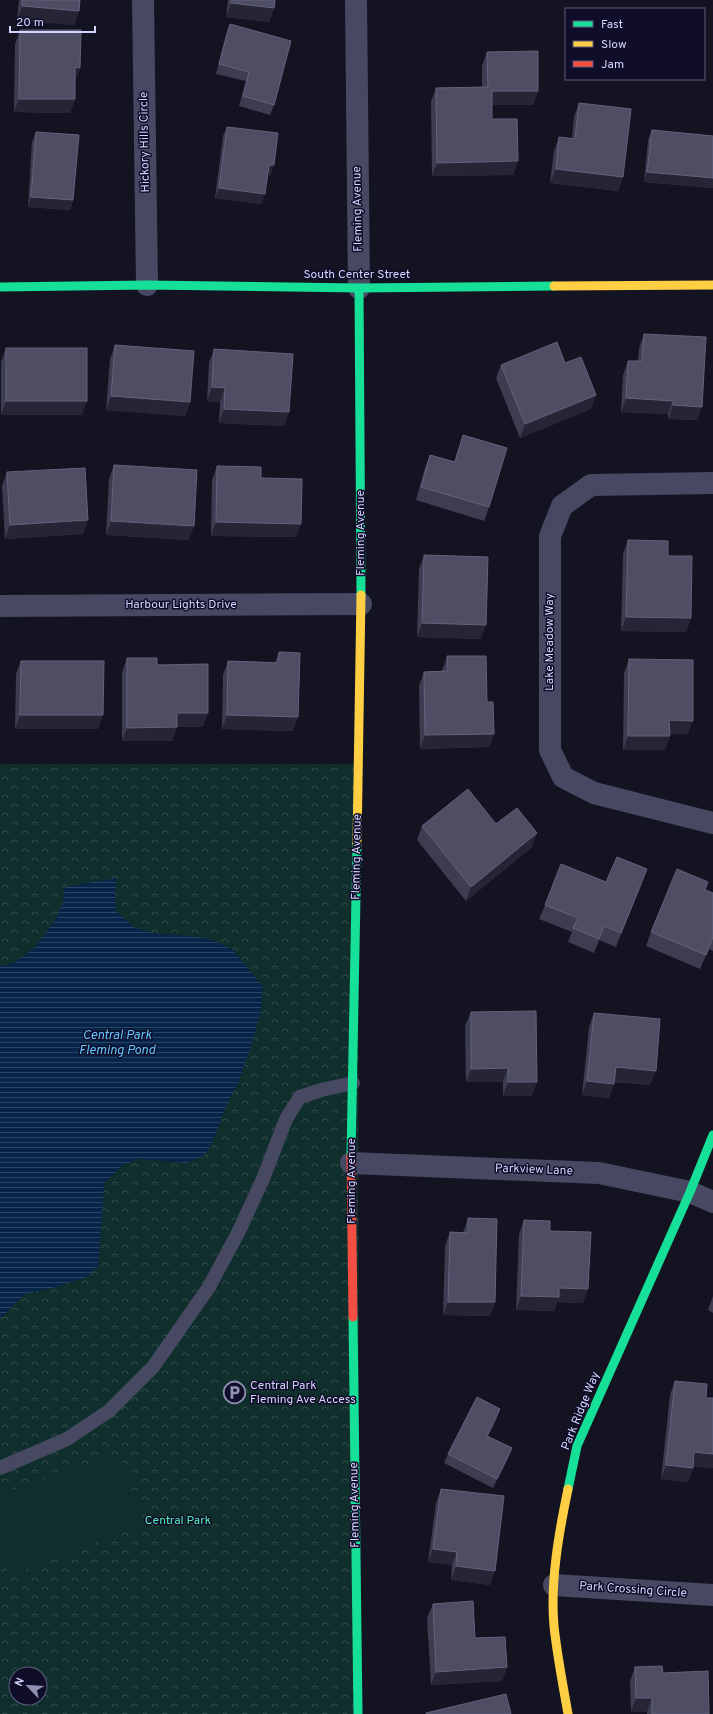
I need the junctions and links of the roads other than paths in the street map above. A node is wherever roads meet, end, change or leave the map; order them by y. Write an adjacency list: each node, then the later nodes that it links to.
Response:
1 (143, 0): 3 (street, Hickory Hills Circle)
2 (356, 0): 6 (street, Fleming Avenue)
3 (147, 285): 5 (street, South Center Street); 6 (street, South Center Street)
4 (713, 285): 6 (street, South Center Street)
5 (0, 287)
6 (359, 288): 8 (street, Fleming Avenue)
7 (713, 483): 10 (street, Lake Meadow Way)
8 (361, 604): 9 (street, Harbour Lights Drive); 11 (street, Fleming Avenue)
9 (0, 606)
10 (713, 822)
11 (353, 1083): 13 (street, Fleming Avenue); 16 (lane)
12 (713, 1134): 14 (street, Park Ridge Way)
13 (351, 1163): 14 (street, Parkview Lane); 19 (street, Fleming Avenue)
14 (690, 1192): 15 (street, Parkview Lane); 17 (street, Park Ridge Way)
15 (713, 1202)
16 (0, 1468)
17 (554, 1585): 18 (street, Park Crossing Circle); 20 (street, Park Ridge Way)
18 (713, 1595)
19 (358, 1714)
20 (568, 1714)

